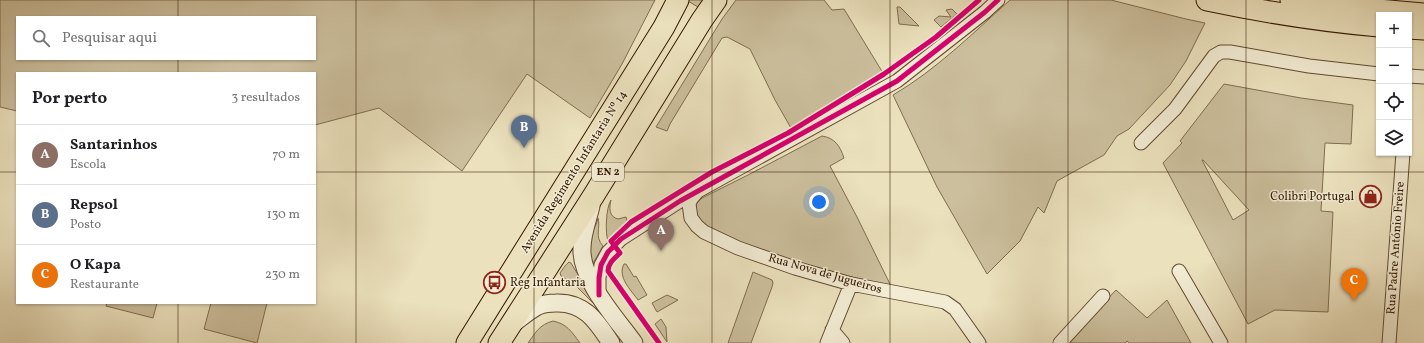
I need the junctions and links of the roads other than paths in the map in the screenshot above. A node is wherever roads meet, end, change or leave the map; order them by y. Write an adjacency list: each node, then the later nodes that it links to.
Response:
1 (678, 0): 23 (main road, Avenida Regimento Infantaria Nº 14 / EN 2)
2 (716, 0): 16 (main road, EN 2)
3 (1207, 0): 7 (main road)
4 (1291, 0): 6 (main road)
5 (994, 2): 15 (street)
6 (1424, 14)
7 (1376, 26)
8 (1412, 28): 9 (main road)
9 (1424, 29)
10 (1376, 74): 13 (street)
11 (1412, 76): 12 (street)
12 (1424, 77)
13 (1141, 142)
14 (1403, 156): 32 (street, Rua Padre António Freire)
15 (697, 192): 18 (street, Rua Nova de Jugueiros); 19 (street)
16 (594, 195): 19 (street); 21 (main road, EN 2)
17 (1179, 271): 31 (street)
18 (851, 284): 22 (street); 29 (street, Rua Nova de Jugueiros)
19 (600, 296): 26 (street)
20 (1103, 296): 30 (street)
21 (511, 325): 24 (main road, EN 2); 25 (street)
22 (832, 330): 27 (street); 28 (street)
23 (467, 343)
24 (499, 343)
25 (611, 343)
26 (634, 343)
27 (827, 343)
28 (843, 343)
29 (979, 343)
30 (1060, 343)
31 (1220, 343)
32 (1389, 343)

